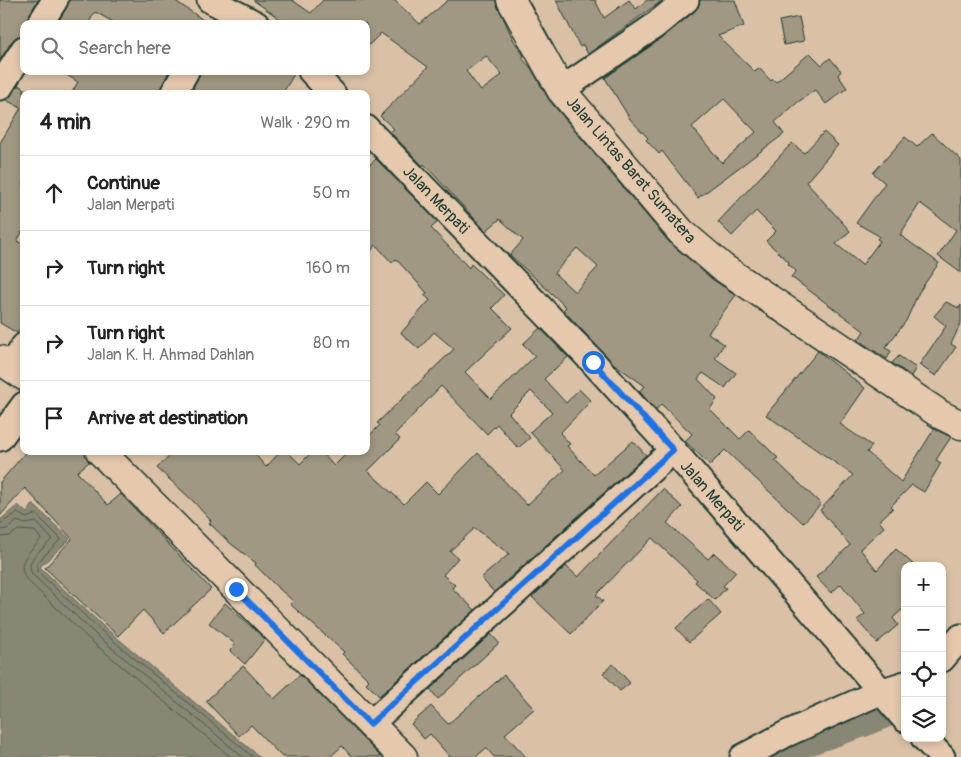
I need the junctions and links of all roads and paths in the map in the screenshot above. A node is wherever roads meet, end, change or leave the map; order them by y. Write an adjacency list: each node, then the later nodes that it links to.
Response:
1 (55, 0): 5 (street)
2 (511, 0): 13 (main road, Jalan Lintas Barat Sumatera)
3 (686, 0): 13 (street)
4 (216, 10): 6 (street)
5 (42, 20)
6 (245, 20)
7 (20, 55): 10 (street)
8 (184, 75): 11 (street)
9 (315, 75): 12 (street)
10 (0, 87)
11 (175, 90)
12 (329, 90)
13 (561, 90): 16 (main road, Jalan Lintas Barat Sumatera)
14 (370, 132): 18 (street, Jalan Merpati)
15 (20, 410): 17 (street)
16 (961, 425)
17 (0, 438)
18 (673, 450): 22 (street, Jalan Merpati); 24 (street)
19 (104, 455): 24 (main road)
20 (961, 637): 21 (street)
21 (946, 654)
22 (890, 691): 23 (street, Jalan Merpati); 27 (street)
23 (901, 711)
24 (370, 724): 26 (main road)
25 (928, 742): 28 (street)
26 (403, 757)
27 (743, 757)
28 (942, 757)

